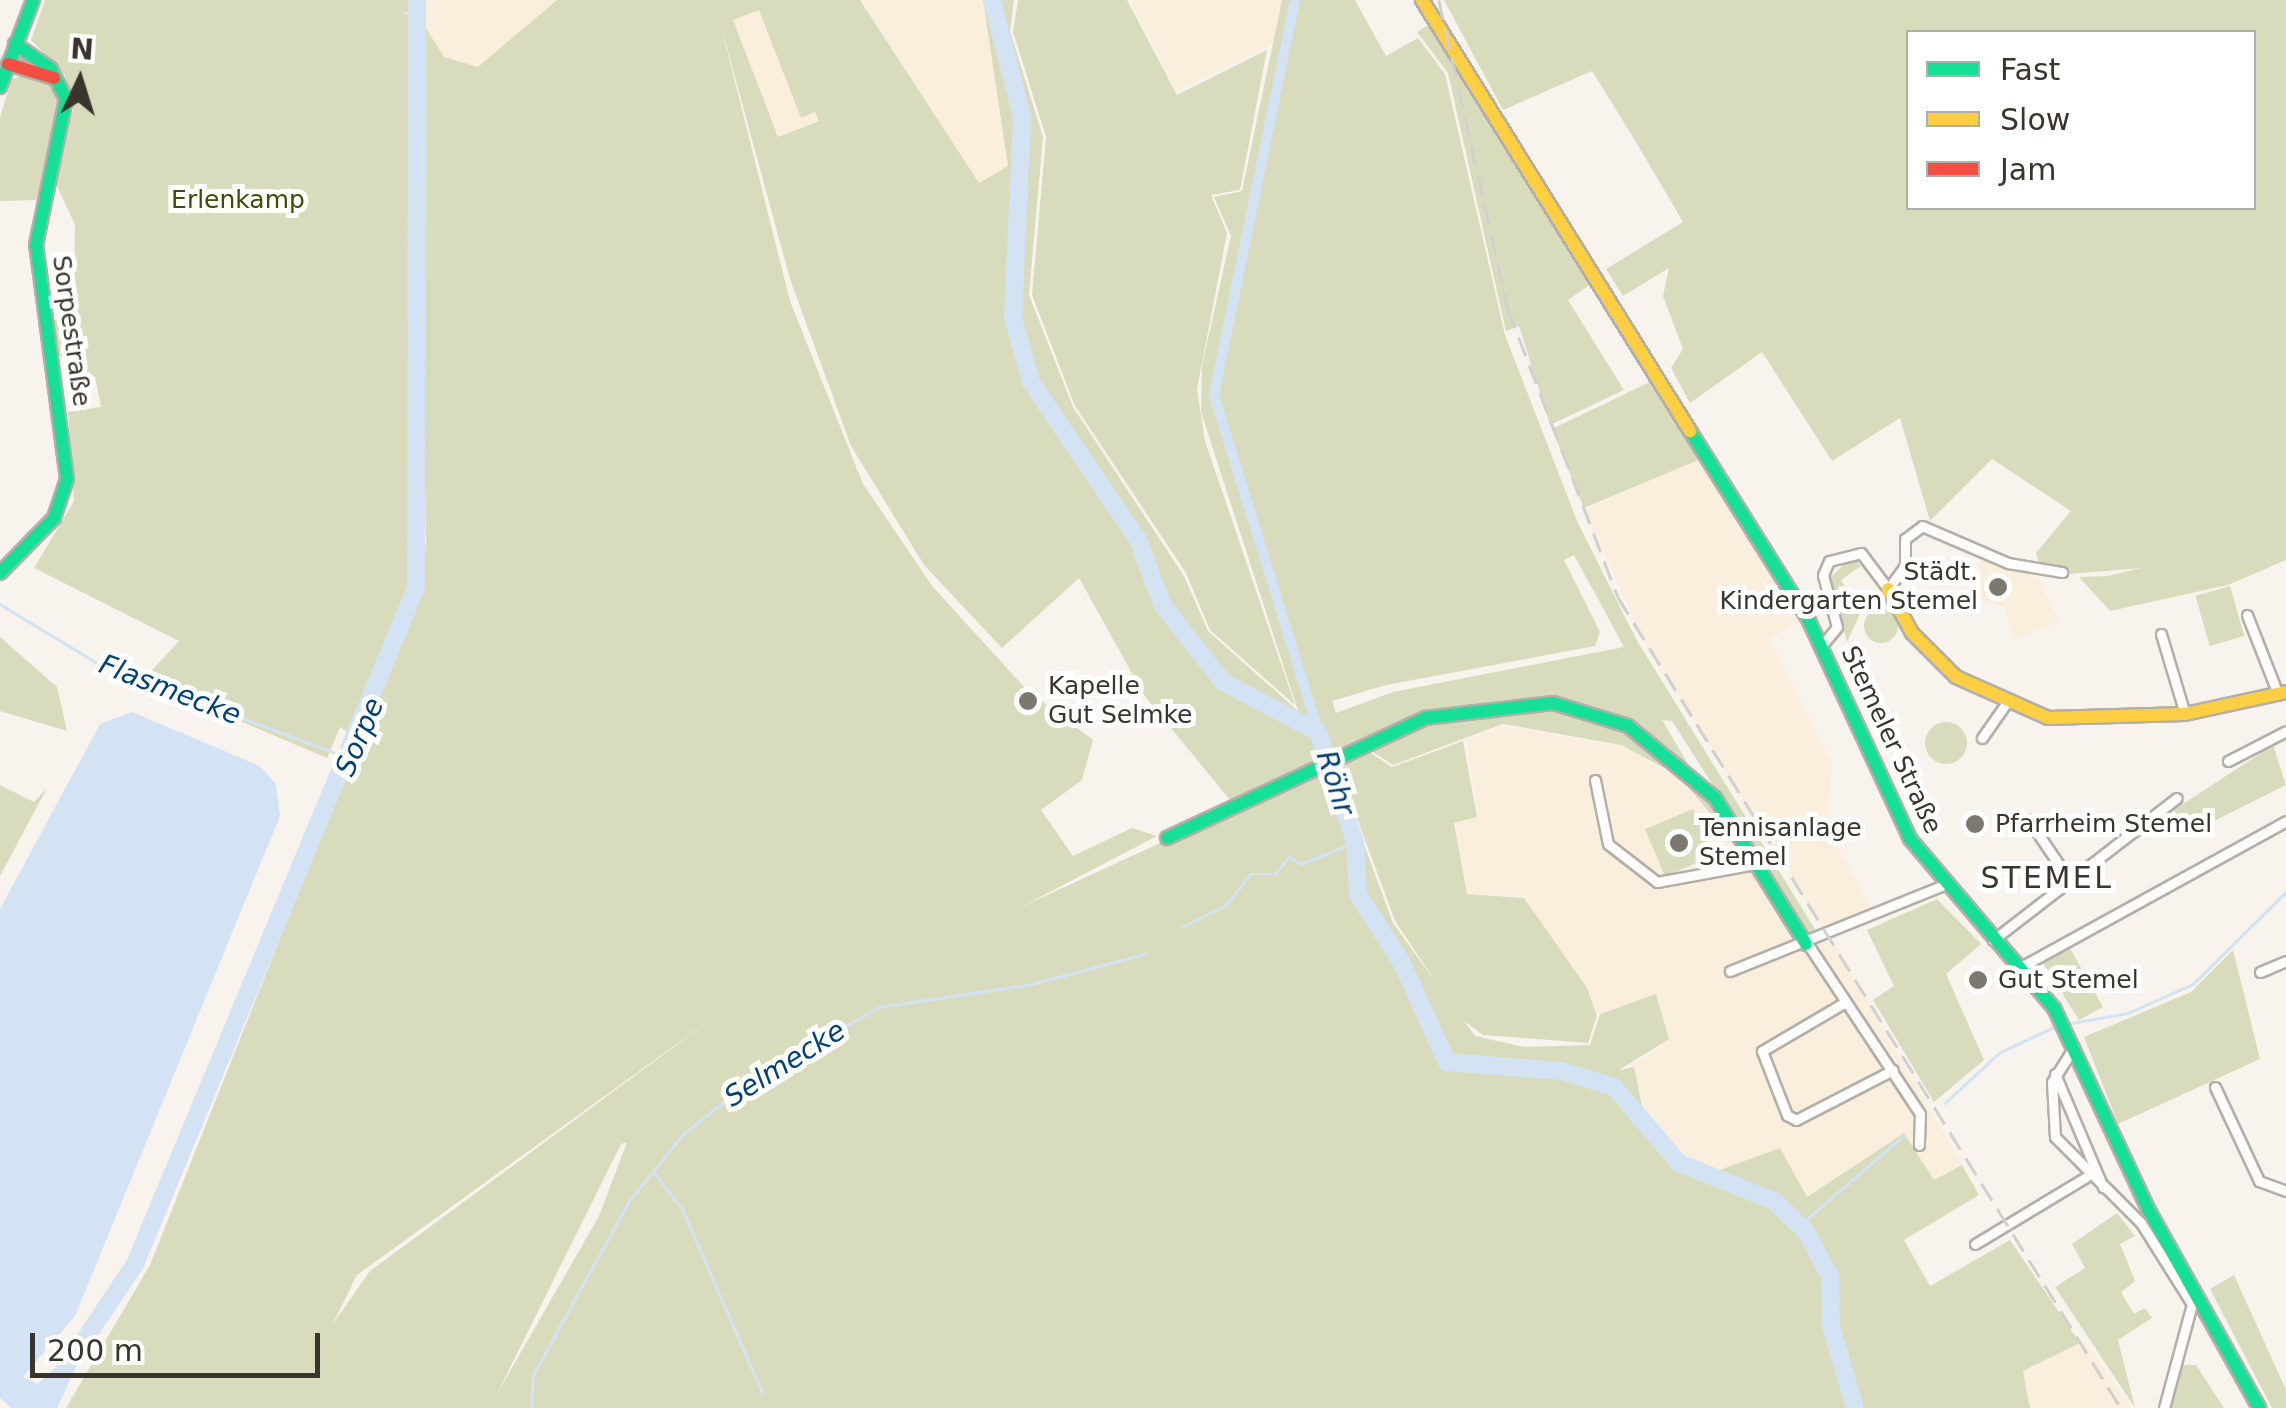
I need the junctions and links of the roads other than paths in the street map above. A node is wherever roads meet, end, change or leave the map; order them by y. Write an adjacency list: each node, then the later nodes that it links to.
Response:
1 (33, 0): 3 (street)
2 (1422, 0): 12 (street, Stemeler Straße)
3 (15, 44): 4 (street); 5 (street)
4 (8, 64): 5 (street); 6 (street)
5 (54, 78): 8 (street, Sorpestraße)
6 (0, 87)
7 (2062, 572): 9 (street)
8 (0, 573)
9 (1888, 589): 12 (street); 14 (street)
10 (2247, 614): 13 (street)
11 (2161, 634): 15 (street)
12 (1822, 645): 26 (street, Stemeler Straße)
13 (2282, 693): 15 (street)
14 (2005, 705): 15 (street); 17 (street)
15 (2184, 714)
16 (2286, 731): 18 (street)
17 (1982, 738)
18 (2228, 761)
19 (1594, 780): 24 (street)
20 (2177, 798): 25 (street)
21 (2028, 819): 25 (street)
22 (2286, 821): 30 (street)
23 (1167, 838): 24 (street)
24 (1756, 864): 28 (street)
25 (2072, 884): 27 (street)
26 (1941, 886): 27 (street, Stemeler Straße); 28 (street)
27 (1992, 941): 30 (street, Stemeler Straße)
28 (1807, 945): 31 (street); 33 (street)
29 (2286, 961): 32 (street)
30 (2020, 968): 34 (street, Stemeler Straße)
31 (1730, 970)
32 (2260, 972)
33 (1842, 1004): 35 (street); 35 (street)
34 (2076, 1045): 36 (street); 44 (street, Stemeler Straße)
35 (1892, 1070): 38 (street)
36 (2056, 1074): 39 (street); 40 (street)
37 (2215, 1087): 41 (street)
38 (1919, 1145)
39 (2086, 1176): 40 (street); 42 (street)
40 (2104, 1190): 43 (street)
41 (2286, 1191)
42 (1976, 1244)
43 (2164, 1408)
44 (2260, 1408)

